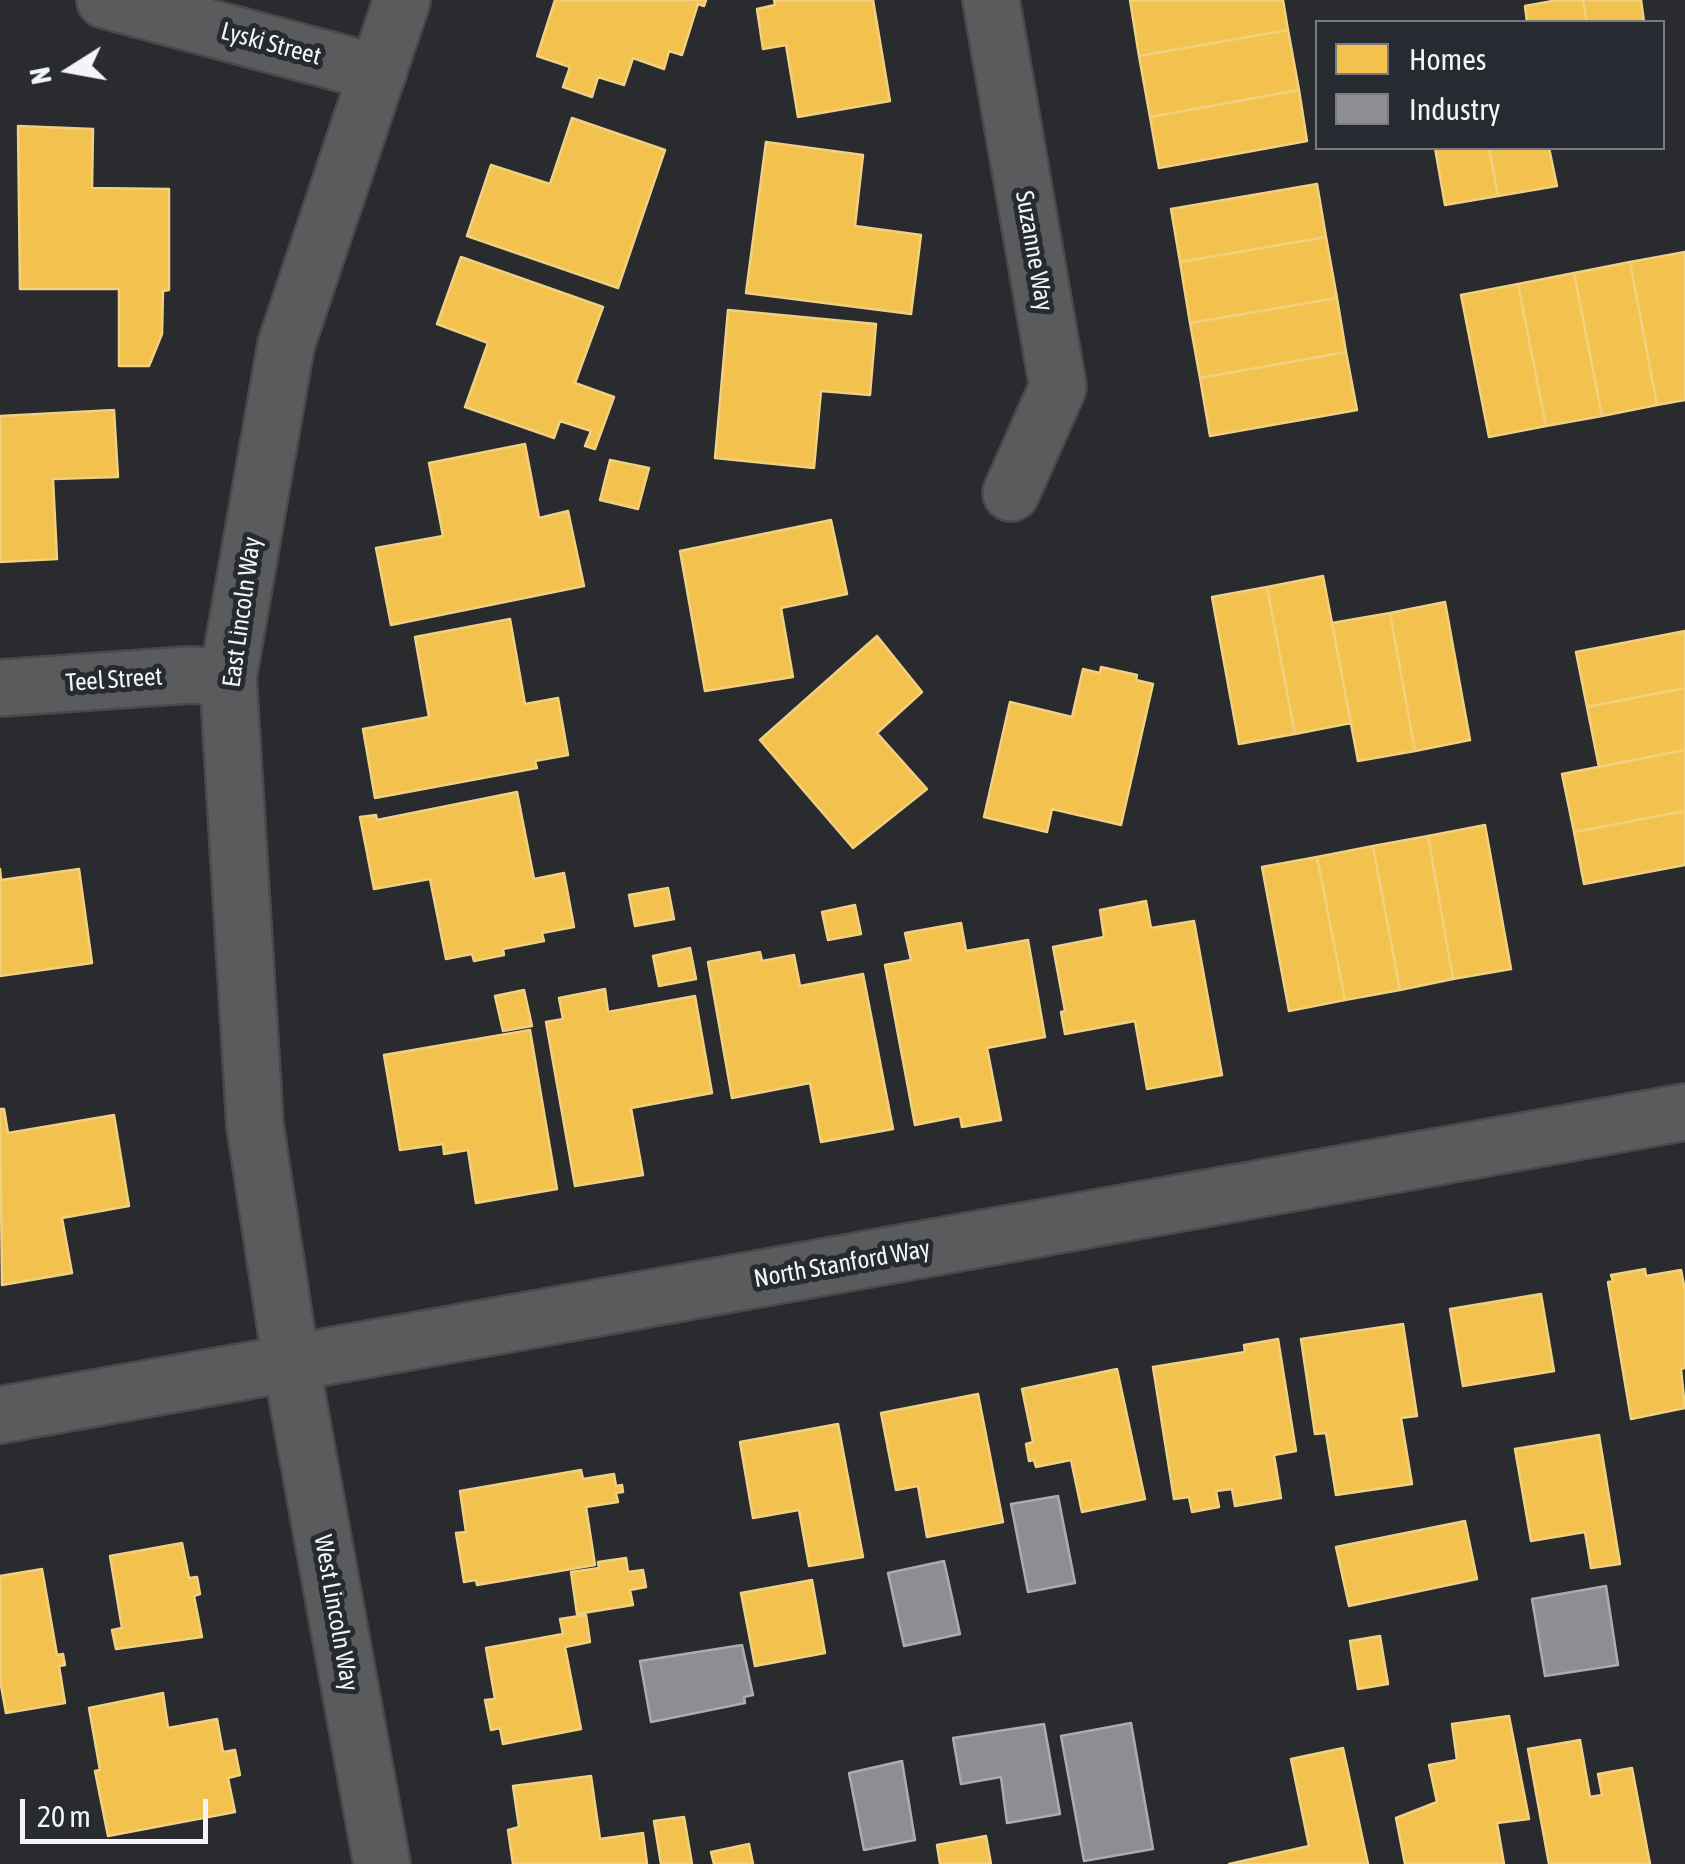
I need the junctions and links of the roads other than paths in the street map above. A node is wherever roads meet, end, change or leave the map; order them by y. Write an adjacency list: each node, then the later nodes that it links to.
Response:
1 (105, 0): 4 (street, Lyski Street)
2 (402, 0): 4 (street, East Lincoln Way)
3 (990, 0): 5 (street, Suzanne Way)
4 (378, 74): 6 (street, East Lincoln Way)
5 (1010, 493)
6 (228, 677): 7 (street, Teel Street); 9 (street, East Lincoln Way)
7 (0, 688)
8 (1685, 1112): 9 (street, North Stanford Way)
9 (291, 1363): 10 (street, North Stanford Way); 11 (street, West Lincoln Way)
10 (0, 1415)
11 (382, 1864)

